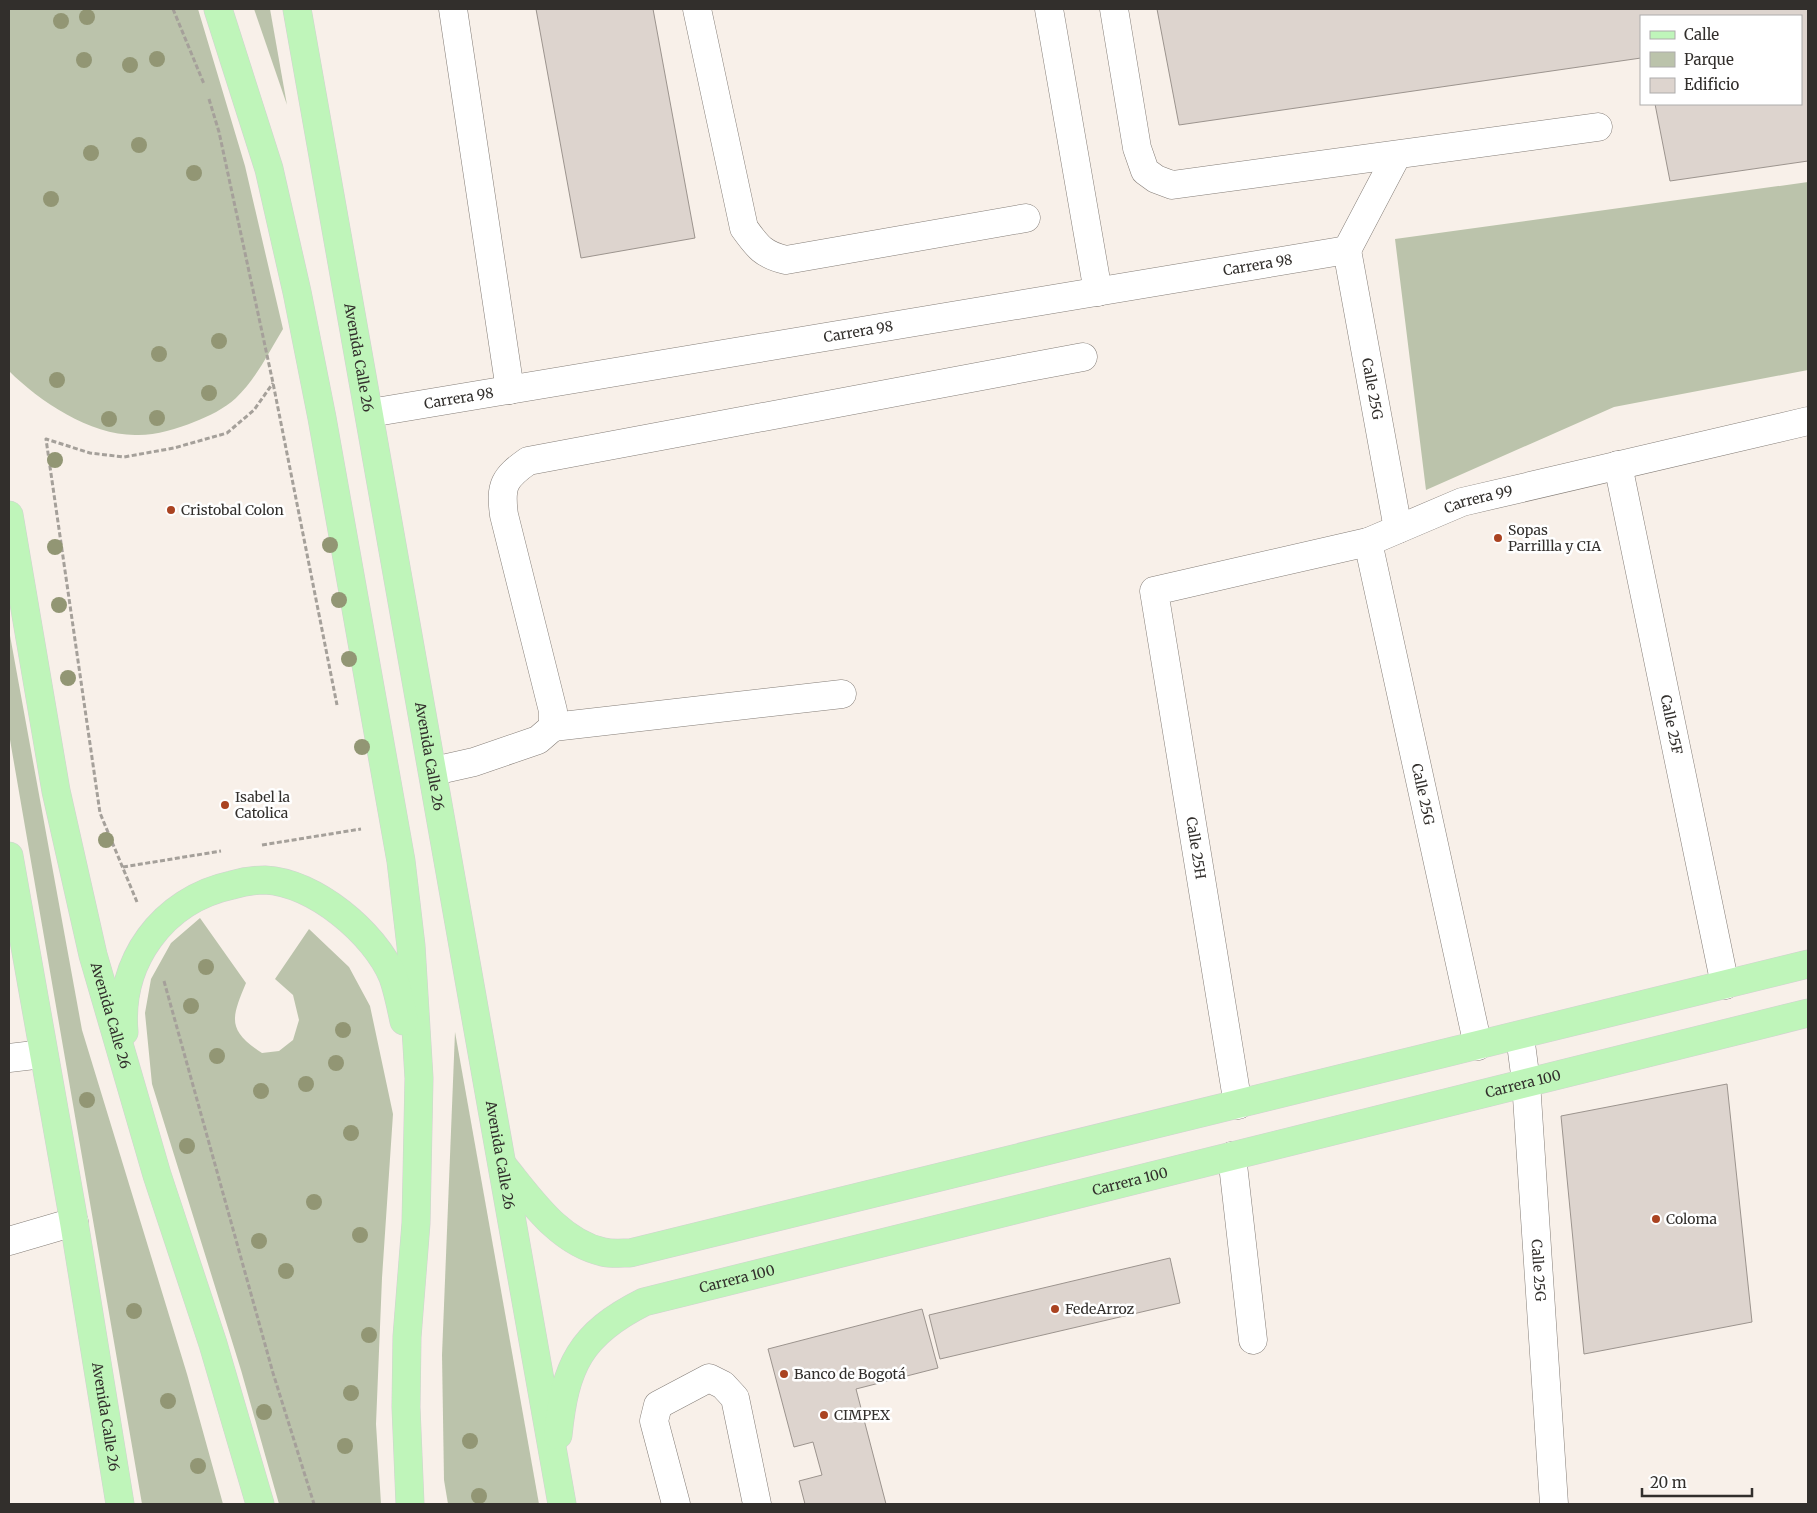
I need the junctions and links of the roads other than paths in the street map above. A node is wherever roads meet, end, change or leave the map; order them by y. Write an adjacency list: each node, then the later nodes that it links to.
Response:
1 (218, 9): 33 (main road)
2 (297, 9): 14 (main road, Avenida Calle 26)
3 (453, 9): 13 (street)
4 (697, 9): 9 (street)
5 (1049, 9): 11 (street)
6 (1114, 9): 8 (street)
7 (1598, 127): 8 (street)
8 (1397, 154): 10 (street)
9 (1026, 218)
10 (1347, 250): 11 (street, Carrera 98); 18 (street, Calle 25G)
11 (1098, 292): 13 (street, Carrera 98)
12 (1083, 357): 22 (street)
13 (510, 390): 14 (street, Carrera 98)
14 (370, 412): 23 (main road, Avenida Calle 26)
15 (1808, 422): 16 (street, Carrera 99)
16 (1618, 465): 18 (street, Carrera 99); 26 (street, Calle 25F)
17 (9, 515): 32 (main road, Avenida Calle 26)
18 (1398, 528): 19 (street, Carrera 99)
19 (1368, 542): 20 (street, Carrera 99); 29 (street, Calle 25G)
20 (1154, 591): 35 (street, Calle 25H)
21 (842, 694): 22 (street)
22 (553, 727): 23 (street)
23 (434, 771): 37 (main road, Avenida Calle 26)
24 (9, 856): 30 (main road, Avenida Calle 26)
25 (1808, 964): 26 (main road)
26 (1725, 985): 28 (main road)
27 (1808, 1013): 34 (main road, Carrera 100)
28 (1520, 1036): 29 (main road); 34 (street, Calle 25G)
29 (1478, 1046): 35 (main road)
30 (43, 1054): 31 (street); 38 (main road, Avenida Calle 26)
31 (9, 1058)
32 (127, 1072): 33 (main road); 43 (main road, Avenida Calle 26)
33 (419, 1078): 44 (main road)
34 (1526, 1082): 36 (main road, Carrera 100); 48 (street, Calle 25G)
35 (1238, 1104): 37 (main road)
36 (1232, 1156): 40 (street); 41 (main road, Carrera 100)
37 (503, 1166): 41 (main road, Avenida Calle 26)
38 (74, 1222): 39 (street); 42 (main road, Avenida Calle 26)
39 (9, 1241)
40 (1253, 1340)
41 (554, 1464): 45 (main road, Avenida Calle 26)
42 (120, 1504)
43 (260, 1504)
44 (410, 1504)
45 (562, 1504)
46 (676, 1504): 47 (street)
47 (757, 1504)
48 (1554, 1504)

